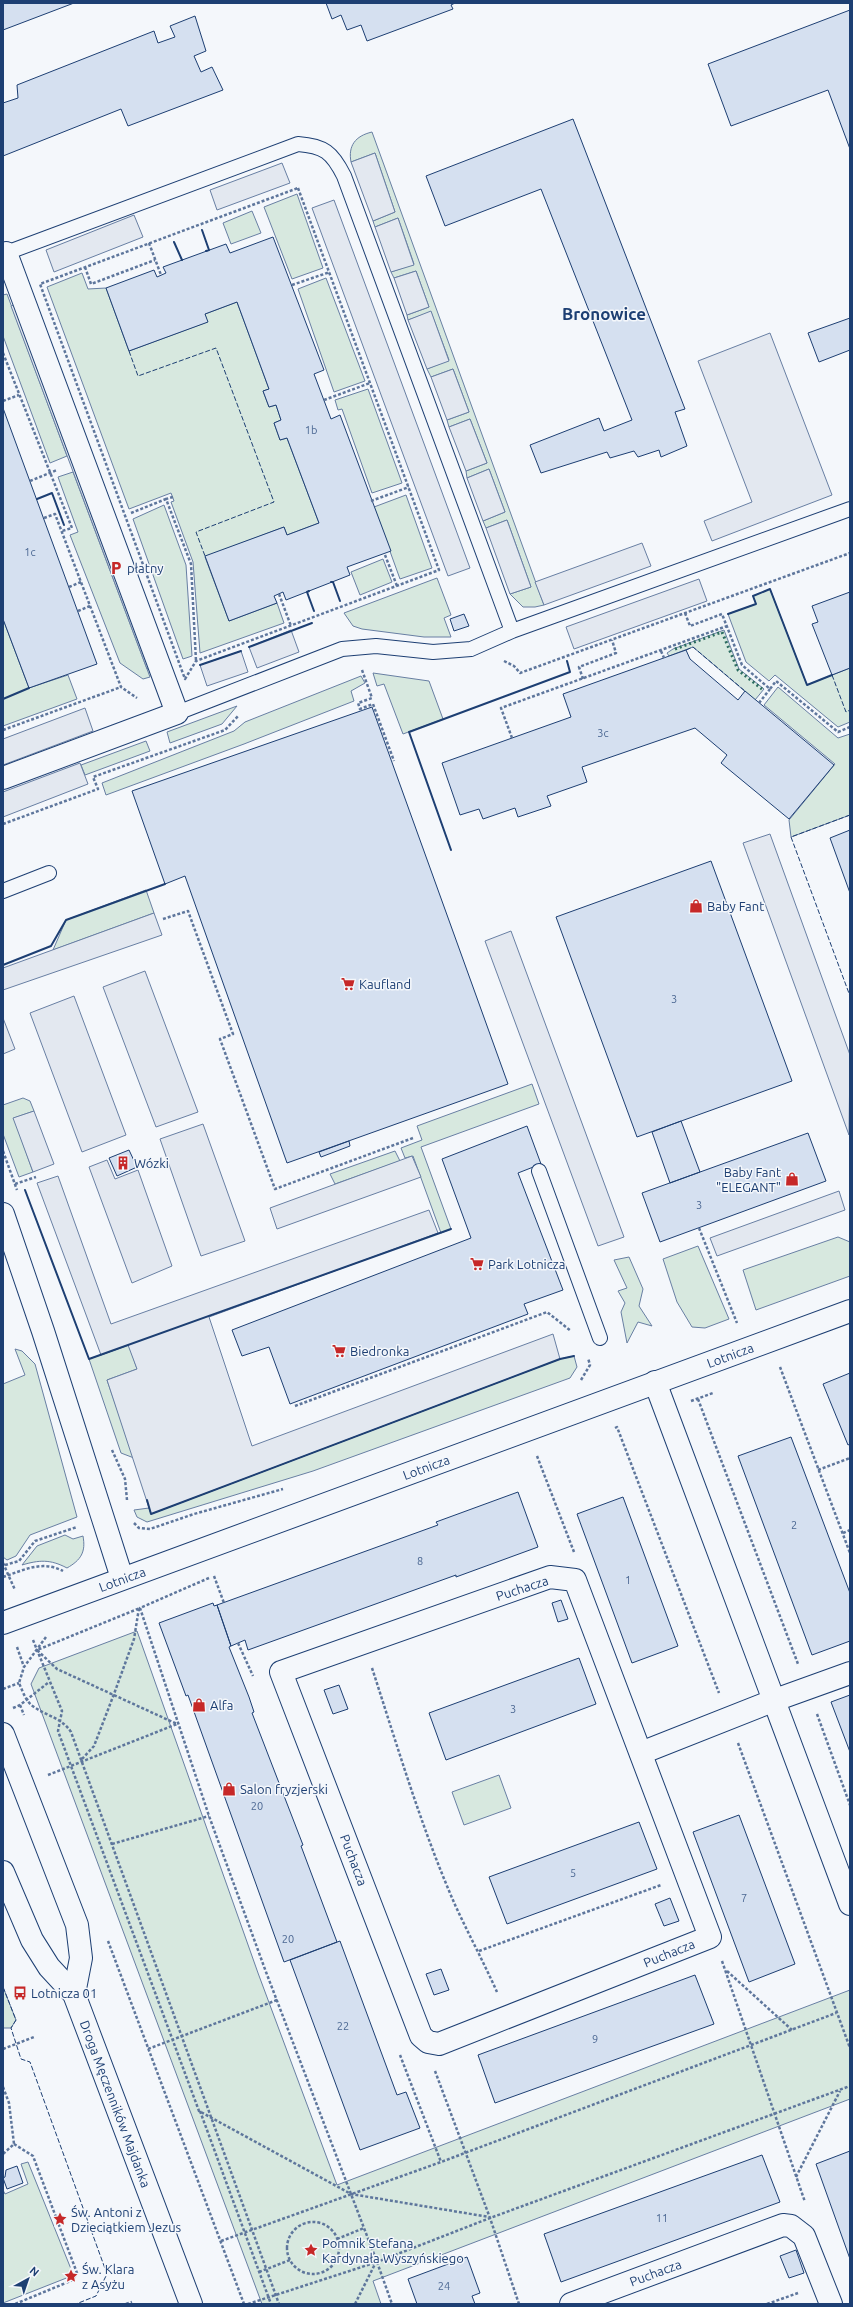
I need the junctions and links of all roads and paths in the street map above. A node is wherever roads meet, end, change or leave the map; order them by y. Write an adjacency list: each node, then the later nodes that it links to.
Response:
1 (149, 243): 3 (path); 4 (path); 5 (path)
2 (4, 254): 34 (lane); 47 (street)
3 (155, 260): 4 (path); 6 (path)
4 (85, 267): 39 (path)
5 (330, 272): 7 (path); 9 (path)
6 (161, 275)
7 (292, 286)
8 (3, 353): 10 (path)
9 (370, 383): 11 (path); 15 (path)
10 (19, 395): 12 (path); 13 (path)
11 (324, 400)
12 (3, 401)
13 (49, 473): 14 (path); 22 (path)
14 (30, 481)
15 (409, 487): 18 (path); 26 (path)
16 (173, 497): 17 (path)
17 (166, 499): 19 (path); 39 (path)
18 (372, 501)
19 (140, 509)
20 (850, 509): 34 (lane)
21 (44, 518): 22 (path)
22 (62, 531): 25 (path)
23 (850, 553): 31 (path)
24 (385, 555): 26 (path)
25 (81, 582): 27 (path); 29 (path)
26 (397, 586): 32 (path)
27 (69, 587)
28 (279, 594): 32 (path)
29 (90, 606): 30 (path); 42 (path)
30 (78, 611)
31 (685, 613): 33 (path); 35 (path)
32 (291, 626): 39 (path)
33 (727, 626): 36 (path); 43 (path)
34 (512, 631): 47 (lane)
35 (612, 640): 38 (path); 41 (path)
36 (661, 651): 37 (path); 41 (path)
37 (664, 658)
38 (502, 660)
39 (196, 661)
40 (367, 665): 51 (path)
41 (584, 679): 50 (path)
42 (121, 687): 44 (path); 49 (path)
43 (770, 689): 45 (path); 48 (path)
44 (143, 702)
45 (759, 703)
46 (244, 711): 53 (path)
47 (177, 713): 52 (street)
48 (850, 727)
49 (3, 730)
50 (512, 738)
51 (394, 761)
52 (3, 778)
53 (3, 824)
54 (49, 873): 55 (lane)
55 (3, 891)
56 (163, 920): 57 (path)
57 (413, 1138)
58 (539, 1171): 66 (lane)
59 (36, 1177): 60 (path)
60 (15, 1184)
61 (3, 1214): 88 (street)
62 (699, 1228): 64 (path)
63 (850, 1310): 69 (street, Lotnicza)
64 (738, 1327)
65 (575, 1334): 72 (path)
66 (600, 1338)
67 (585, 1351): 70 (path)
68 (780, 1367): 77 (path)
69 (654, 1382): 88 (street, Lotnicza); 101 (street)
70 (578, 1385)
71 (698, 1399): 98 (path)
72 (295, 1406)
73 (610, 1430): 103 (path)
74 (543, 1453): 75 (path)
75 (529, 1458)
76 (850, 1458): 77 (path)
77 (818, 1470): 82 (path)
78 (125, 1479): 79 (path)
79 (128, 1506)
80 (80, 1526): 84 (path)
81 (850, 1530): 82 (path)
82 (843, 1533): 83 (path)
83 (850, 1553)
84 (5, 1565)
85 (222, 1574): 86 (path)
86 (214, 1576): 90 (path); 91 (path)
87 (3, 1577): 89 (path)
88 (122, 1578): 89 (street, Lotnicza)
89 (93, 1588): 92 (street, Lotnicza)
90 (224, 1603)
91 (140, 1608): 99 (path); 99 (path); 105 (path)
92 (3, 1623)
93 (364, 1643): 107 (street, Puchacza); 117 (path); 122 (street, Puchacza)
94 (24, 1667): 96 (path)
95 (850, 1674): 98 (street)
96 (19, 1683): 97 (path); 100 (path)
97 (3, 1689)
98 (808, 1689): 101 (street); 111 (path)
99 (114, 1694): 105 (path); 108 (path)
100 (27, 1700): 102 (path); 104 (path); 104 (path)
101 (775, 1700): 103 (street); 116 (street)
102 (9, 1710)
103 (729, 1717): 107 (street); 121 (path)
104 (60, 1720): 108 (path); 109 (path)
105 (177, 1724): 108 (path); 112 (path)
106 (3, 1734): 119 (street)
107 (641, 1753): 115 (street, Puchacza)
108 (81, 1760): 109 (path); 113 (path)
109 (71, 1767): 110 (path); 126 (path)
110 (47, 1775)
111 (850, 1805)
112 (209, 1816): 113 (path); 120 (path)
113 (112, 1844): 124 (path)
114 (3, 1872): 119 (street, Droga Męczenników Majdanka)
115 (687, 1876): 117 (path); 122 (street, Puchacza)
116 (850, 1904)
117 (479, 1951): 122 (path)
118 (726, 1970): 123 (path)
119 (74, 1994): 154 (street, Droga Męczenników Majdanka)
120 (277, 2000): 124 (path); 138 (path)
121 (836, 2013): 123 (path); 127 (path)
122 (509, 2016)
123 (792, 2030): 135 (path)
124 (181, 2036): 126 (path); 133 (path)
125 (34, 2037): 128 (path)
126 (173, 2039): 132 (path); 144 (path)
127 (850, 2048)
128 (3, 2049)
129 (850, 2086): 131 (path)
130 (3, 2087): 134 (path)
131 (841, 2090): 137 (path); 139 (path)
132 (199, 2111): 133 (path); 142 (path)
133 (210, 2117): 138 (path); 141 (path)
134 (14, 2144): 136 (path); 152 (path)
135 (465, 2153): 138 (path); 139 (path)
136 (3, 2154)
137 (796, 2178)
138 (351, 2194): 139 (path); 140 (path); 141 (path)
139 (490, 2218): 146 (path); 161 (path)
140 (364, 2228): 143 (path); 146 (path)
141 (252, 2230): 142 (path); 147 (path)
142 (245, 2232): 144 (path); 148 (path)
143 (337, 2239): 145 (path); 145 (path)
144 (222, 2241): 155 (path)
145 (290, 2260): 147 (path)
146 (377, 2262): 149 (path); 159 (path); 160 (path)
147 (266, 2269): 148 (path); 149 (path)
148 (259, 2272): 150 (path)
149 (275, 2294): 150 (path); 158 (path)
150 (269, 2297): 156 (path); 157 (path)
151 (132, 2302): 153 (path)
152 (15, 2304)
153 (126, 2304)
154 (191, 2304)
155 (244, 2304)
156 (248, 2304)
157 (271, 2304)
158 (279, 2304)
159 (355, 2304)
160 (392, 2304)
161 (519, 2304)
162 (571, 2304): 163 (street, Puchacza)
163 (831, 2304)

